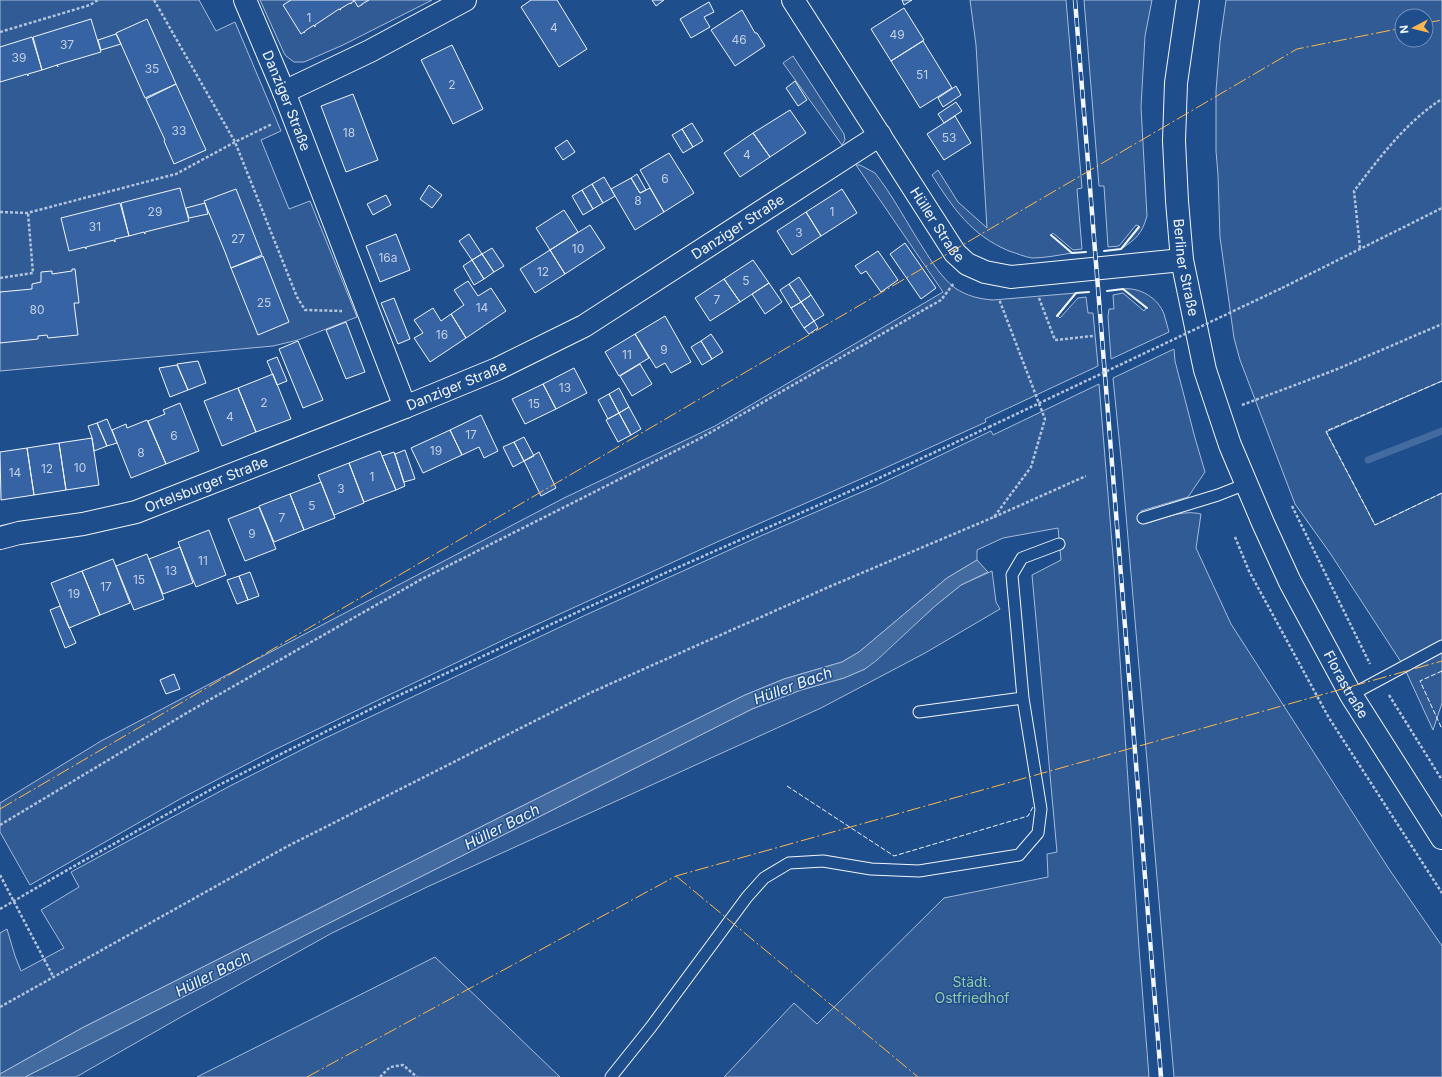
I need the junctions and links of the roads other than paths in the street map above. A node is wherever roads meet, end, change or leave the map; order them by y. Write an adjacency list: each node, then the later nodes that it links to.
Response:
1 (245, 0): 5 (street, Danziger Straße)
2 (465, 0): 5 (street)
3 (793, 0): 6 (street, Hüller Straße)
4 (1188, 0): 7 (street, Berliner Straße)
5 (284, 92): 8 (street, Danziger Straße)
6 (880, 135): 7 (street, Hüller Straße); 8 (street, Danziger Straße)
7 (1182, 260): 9 (street, Berliner Straße)
8 (405, 407): 12 (street, Ortelsburger Straße)
9 (1246, 484): 10 (lane); 11 (street, Berliner Straße)
10 (1143, 518)
11 (1262, 523): 15 (street, Florastraße)
12 (0, 538)
13 (1059, 544): 16 (lane)
14 (1442, 646): 15 (lane)
15 (1351, 695): 18 (street, Florastraße)
16 (1023, 698): 17 (lane); 19 (lane)
17 (919, 712)
18 (1442, 838)
19 (611, 1077)

